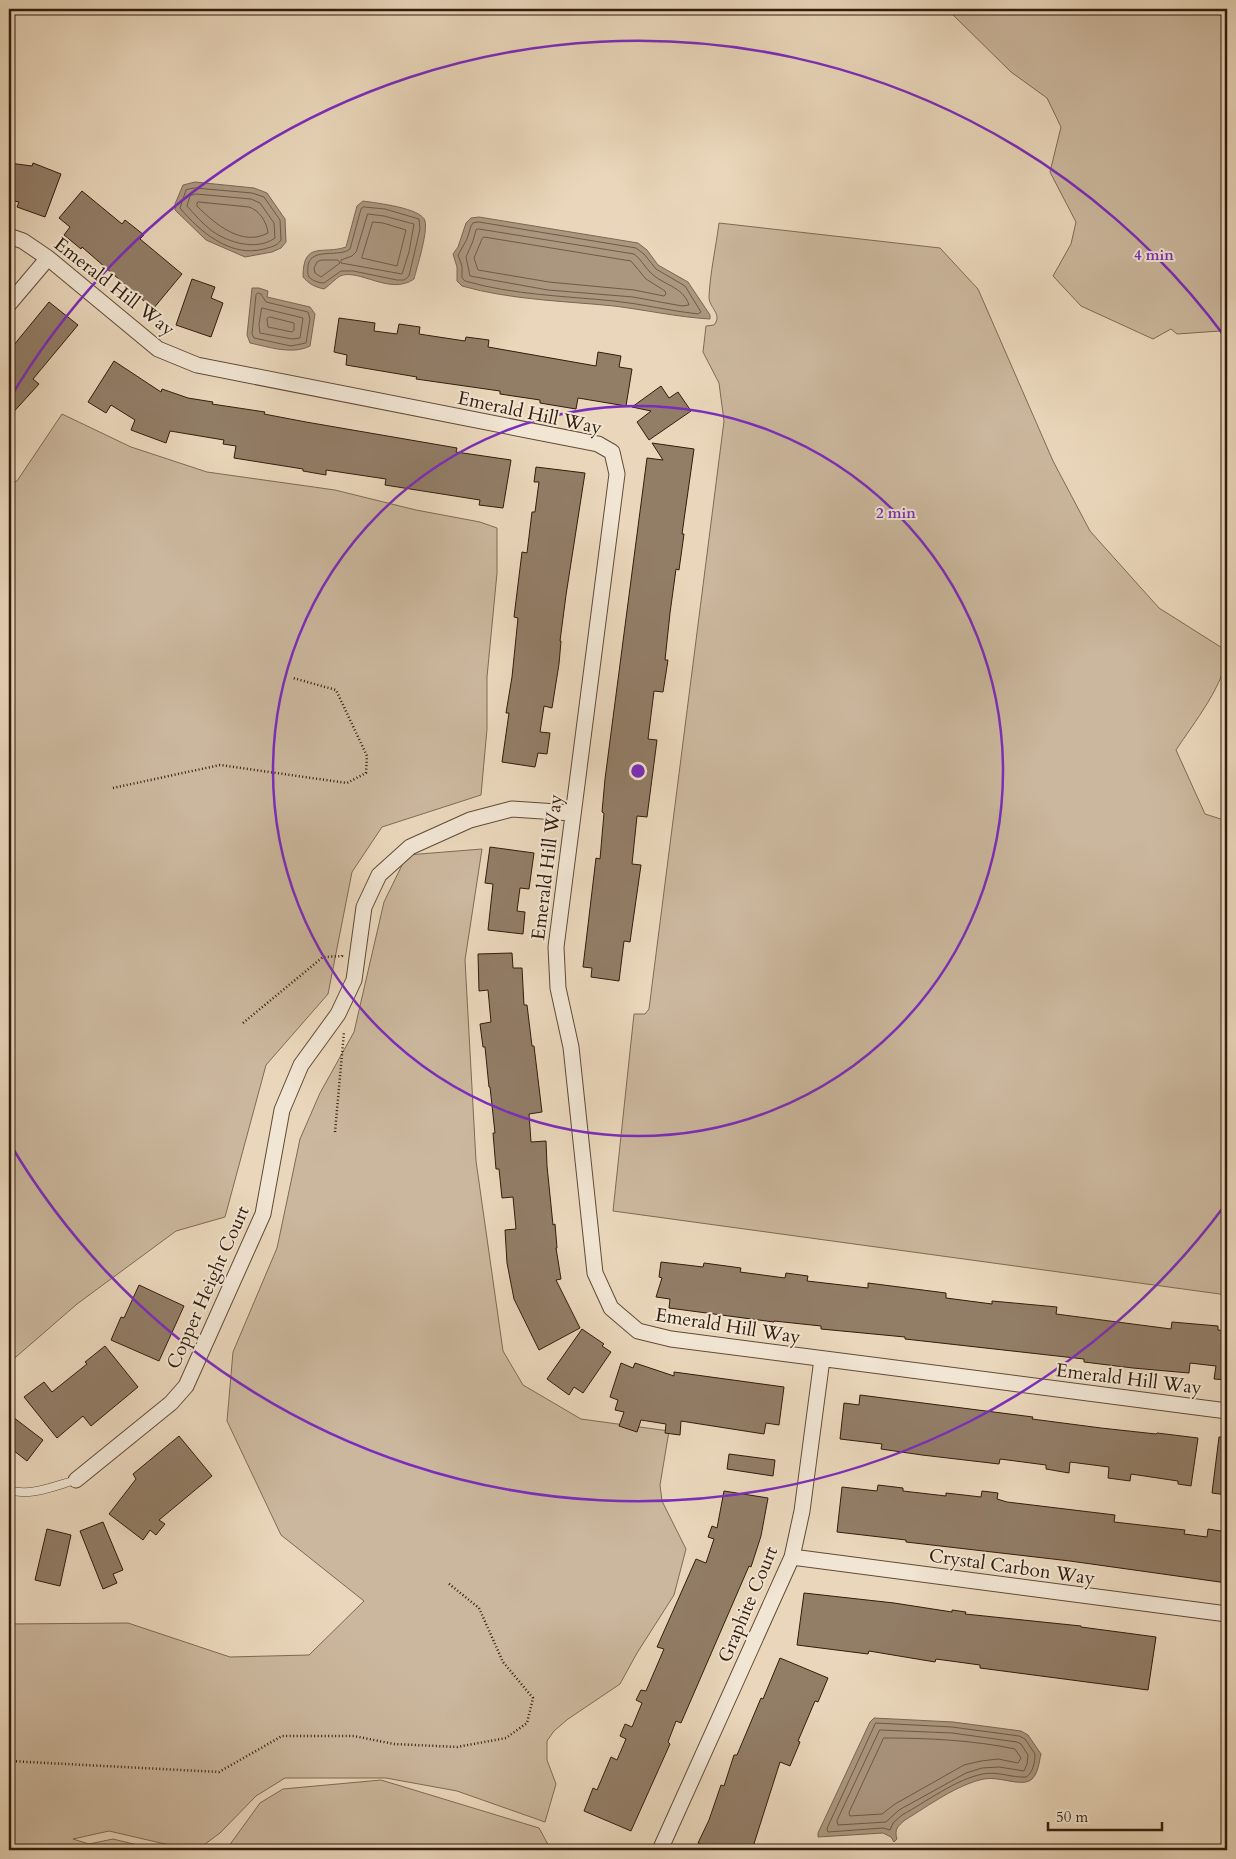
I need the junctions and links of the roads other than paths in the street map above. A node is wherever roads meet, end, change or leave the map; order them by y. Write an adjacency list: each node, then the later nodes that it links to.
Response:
1 (9, 236): 2 (street, Emerald Hill Way)
2 (48, 258): 3 (street); 4 (street, Emerald Hill Way)
3 (9, 304)
4 (572, 813): 5 (street, Emerald Hill Way); 7 (street, Copper Height Court)
5 (822, 1359): 6 (street, Emerald Hill Way); 9 (street, Graphite Court)
6 (1227, 1411)
7 (76, 1480): 8 (lane)
8 (9, 1490)
9 (792, 1557): 10 (street, Crystal Carbon Way); 11 (street, Graphite Court)
10 (1227, 1614)
11 (660, 1850)

